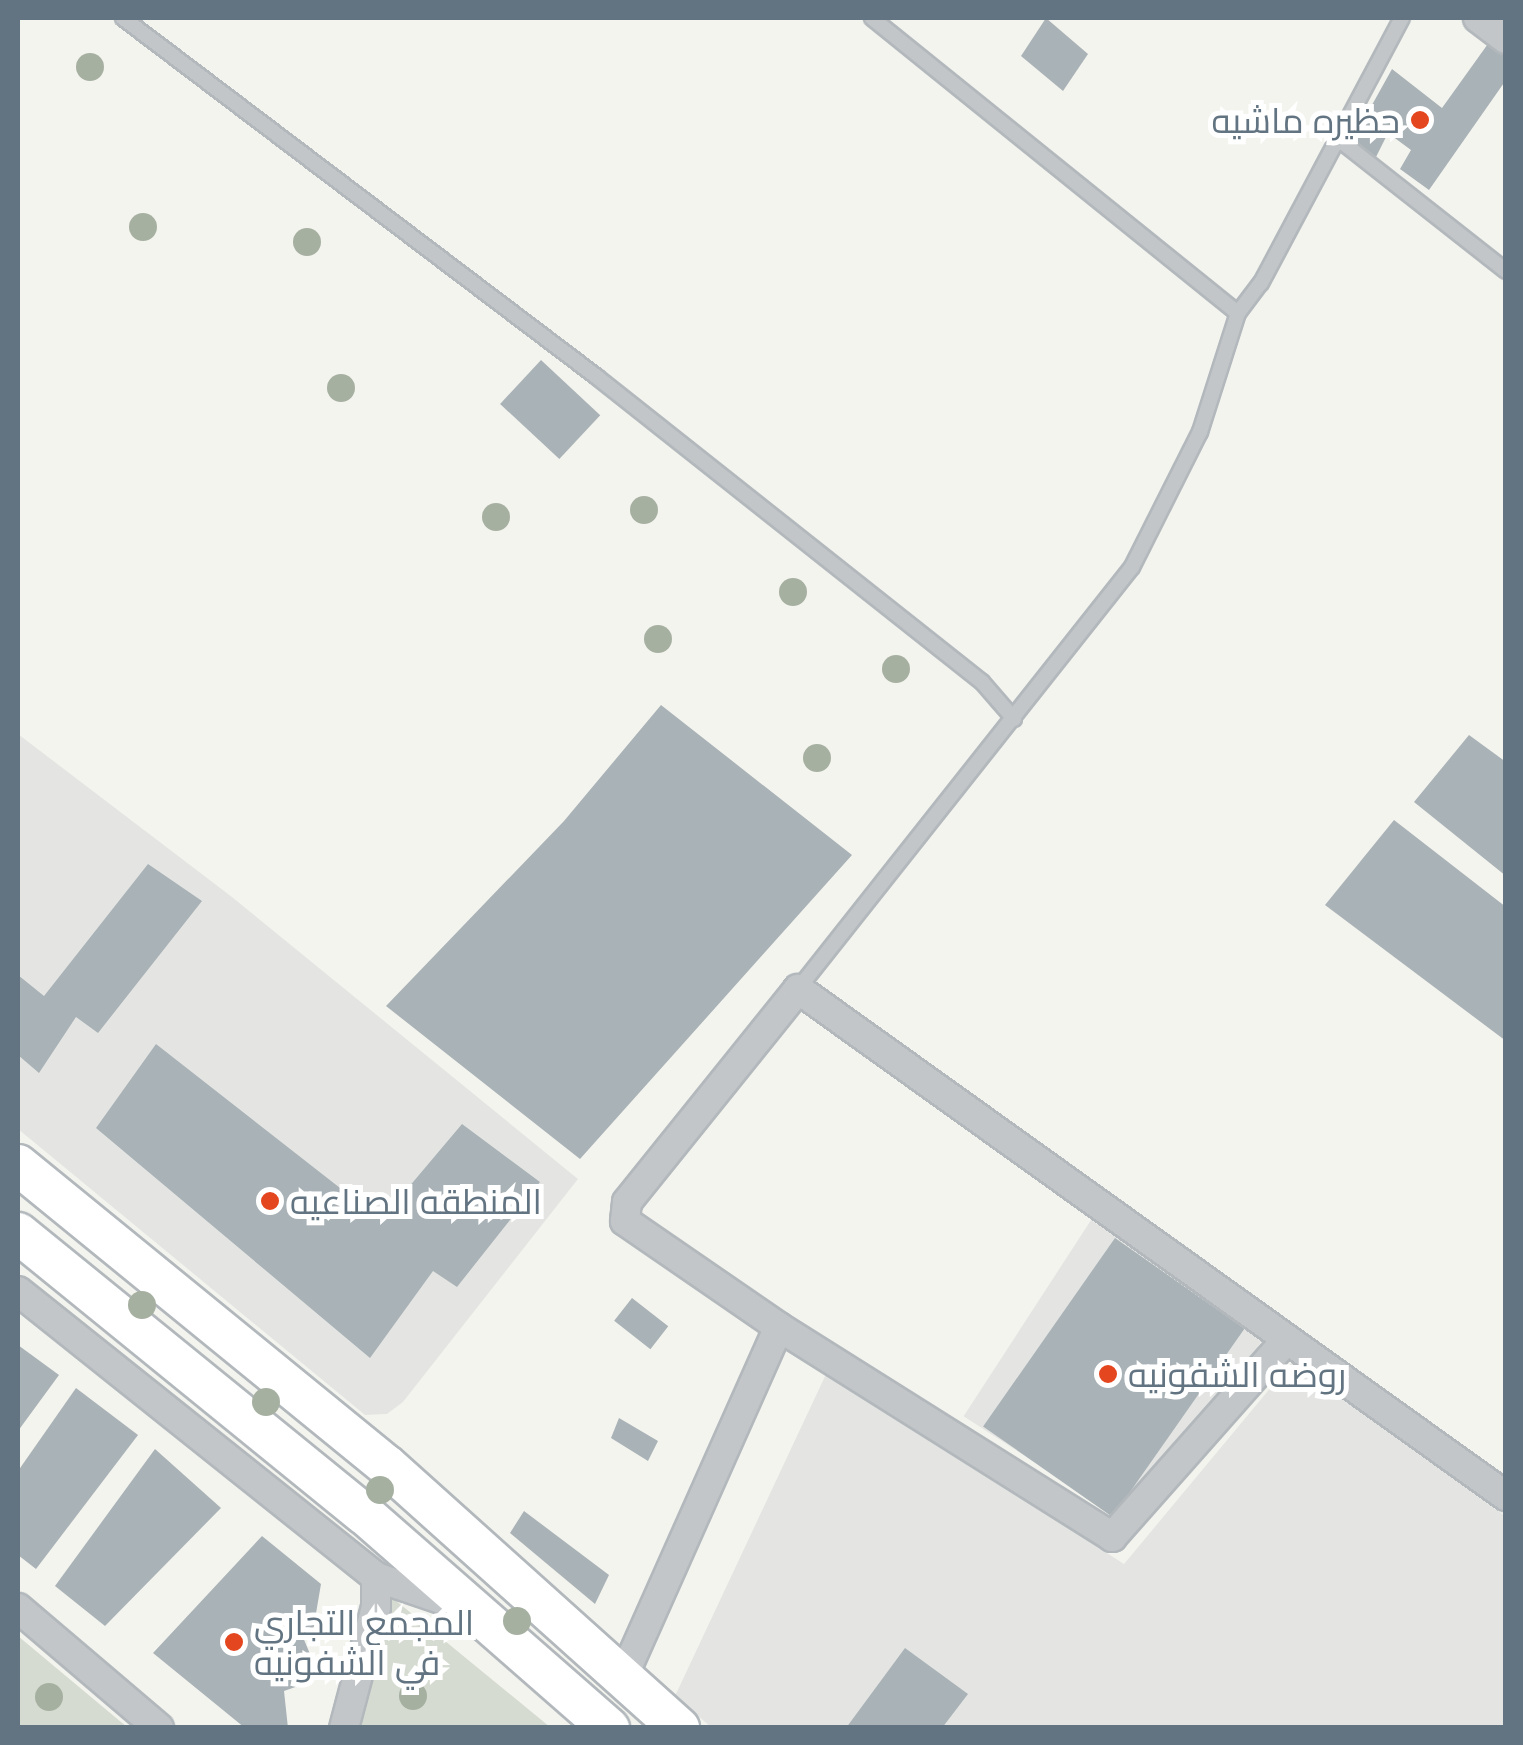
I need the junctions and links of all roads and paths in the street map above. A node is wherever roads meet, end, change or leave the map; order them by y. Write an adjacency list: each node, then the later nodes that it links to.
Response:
1 (123, 18): 9 (lane)
2 (872, 18): 8 (lane)
3 (1402, 18): 6 (lane)
4 (1478, 18): 5 (street)
5 (1506, 39)
6 (1337, 138): 7 (lane); 8 (lane)
7 (1506, 271)
8 (1238, 313): 9 (lane)
9 (1014, 719): 10 (lane)
10 (798, 989): 14 (street); 15 (street)
11 (18, 1164): 20 (main road)
12 (18, 1233): 19 (main road)
13 (18, 1291): 17 (street)
14 (780, 1327): 15 (street); 20 (street)
15 (1287, 1339): 16 (street)
16 (1506, 1496)
17 (376, 1578): 19 (street); 22 (street)
18 (18, 1608): 21 (street)
19 (474, 1610): 23 (main road)
20 (623, 1677): 24 (main road)
21 (160, 1728)
22 (344, 1728)
23 (609, 1728)
24 (679, 1728)

